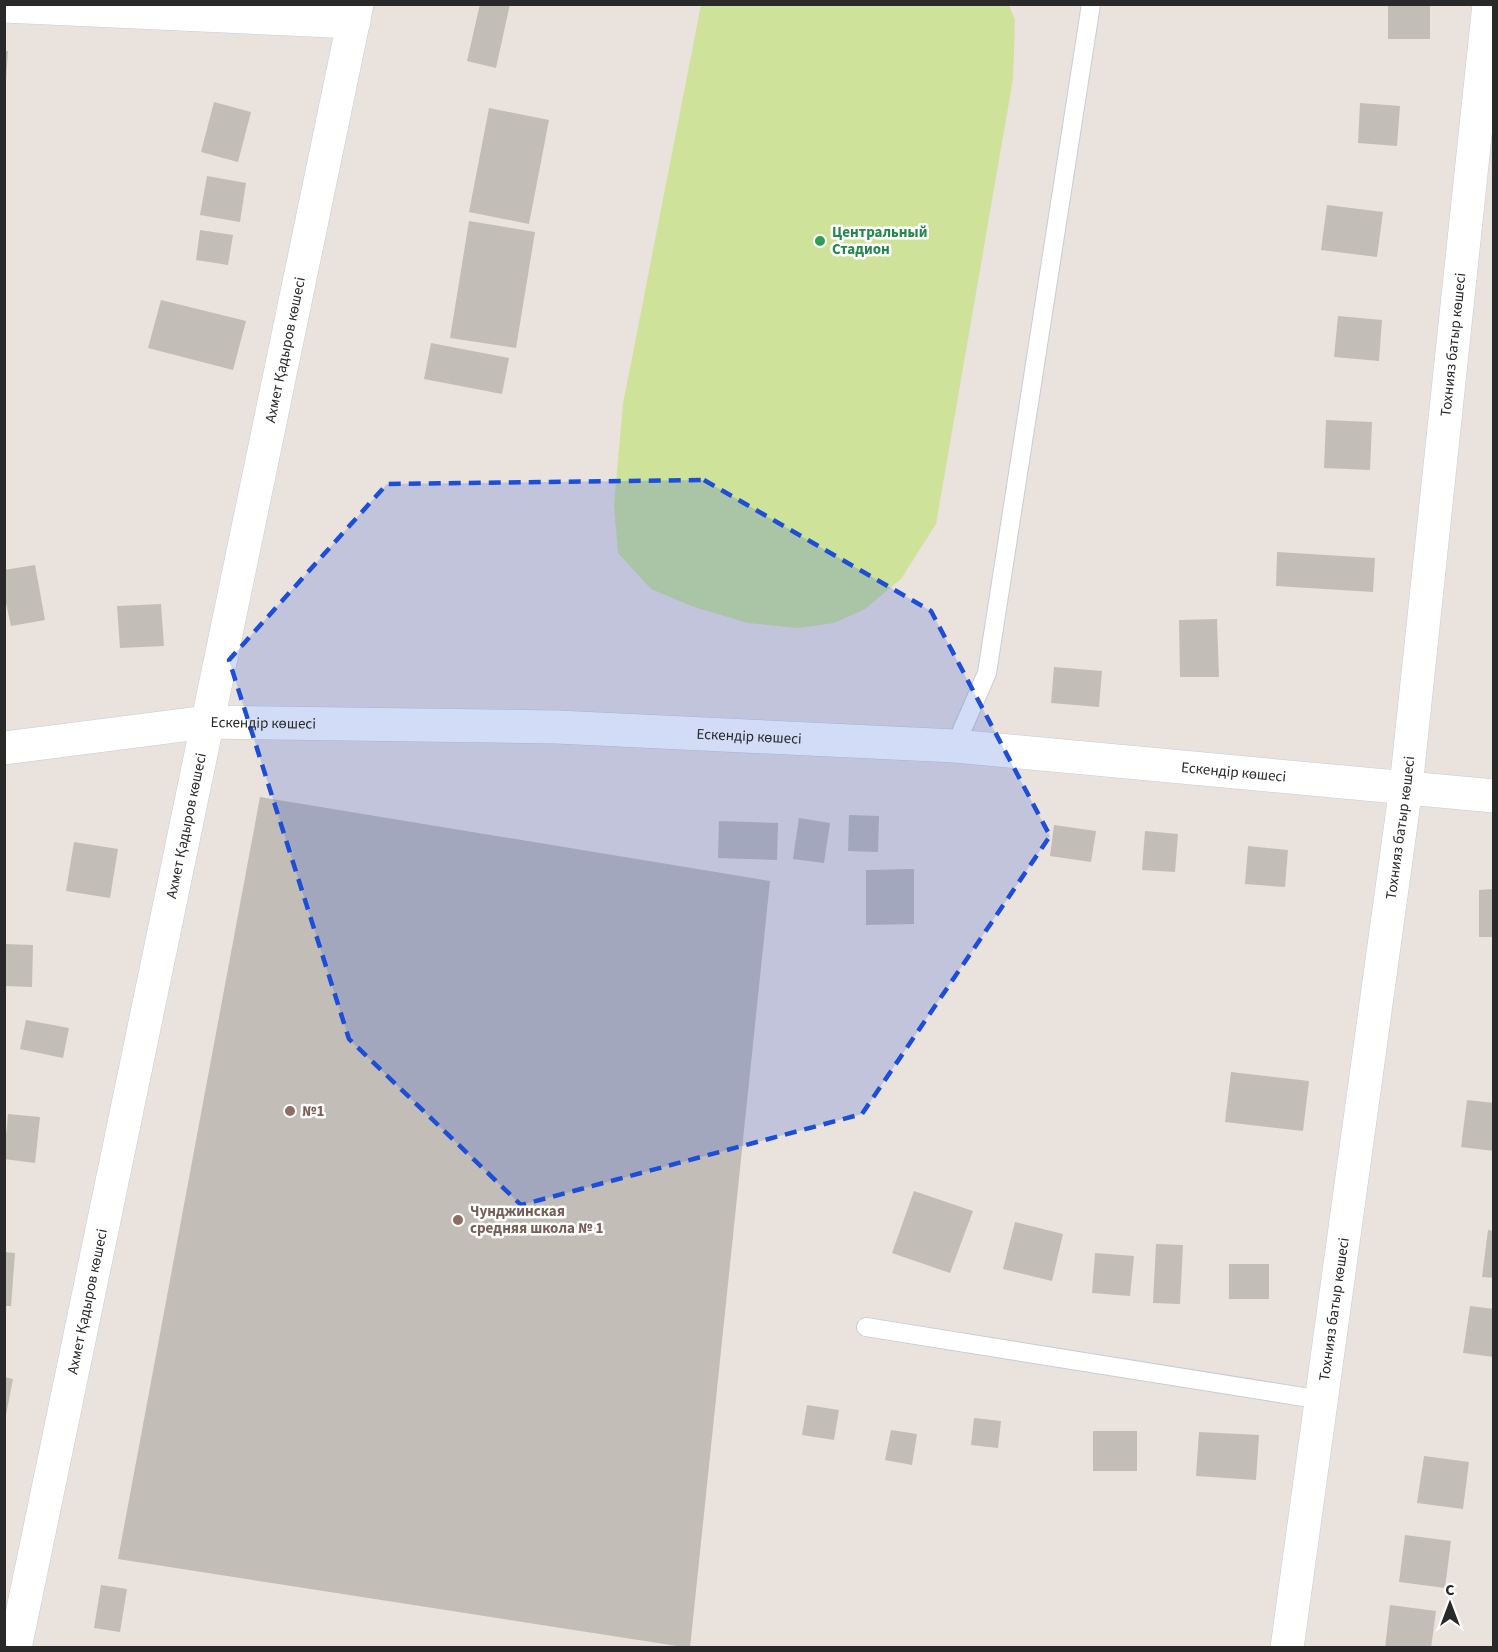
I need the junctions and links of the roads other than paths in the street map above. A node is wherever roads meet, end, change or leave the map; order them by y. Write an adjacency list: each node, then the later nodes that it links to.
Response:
1 (1091, 4): 6 (lane)
2 (1489, 4): 8 (street, Тохнияз батыр көшесі)
3 (4, 6): 4 (street)
4 (355, 14): 5 (street, Ахмет Қадыров көшесі)
5 (207, 722): 6 (street, Ескендір көшесі); 7 (street, Ескендір көшесі); 12 (street, Ахмет Қадыров көшесі)
6 (955, 746): 8 (street, Ескендір көшесі)
7 (4, 748)
8 (1406, 787): 9 (street, Ескендір көшесі); 11 (street, Тохнияз батыр көшесі)
9 (1494, 796)
10 (866, 1326): 11 (lane)
11 (1322, 1400): 13 (street, Тохнияз батыр көшесі)
12 (15, 1647)
13 (1287, 1647)

